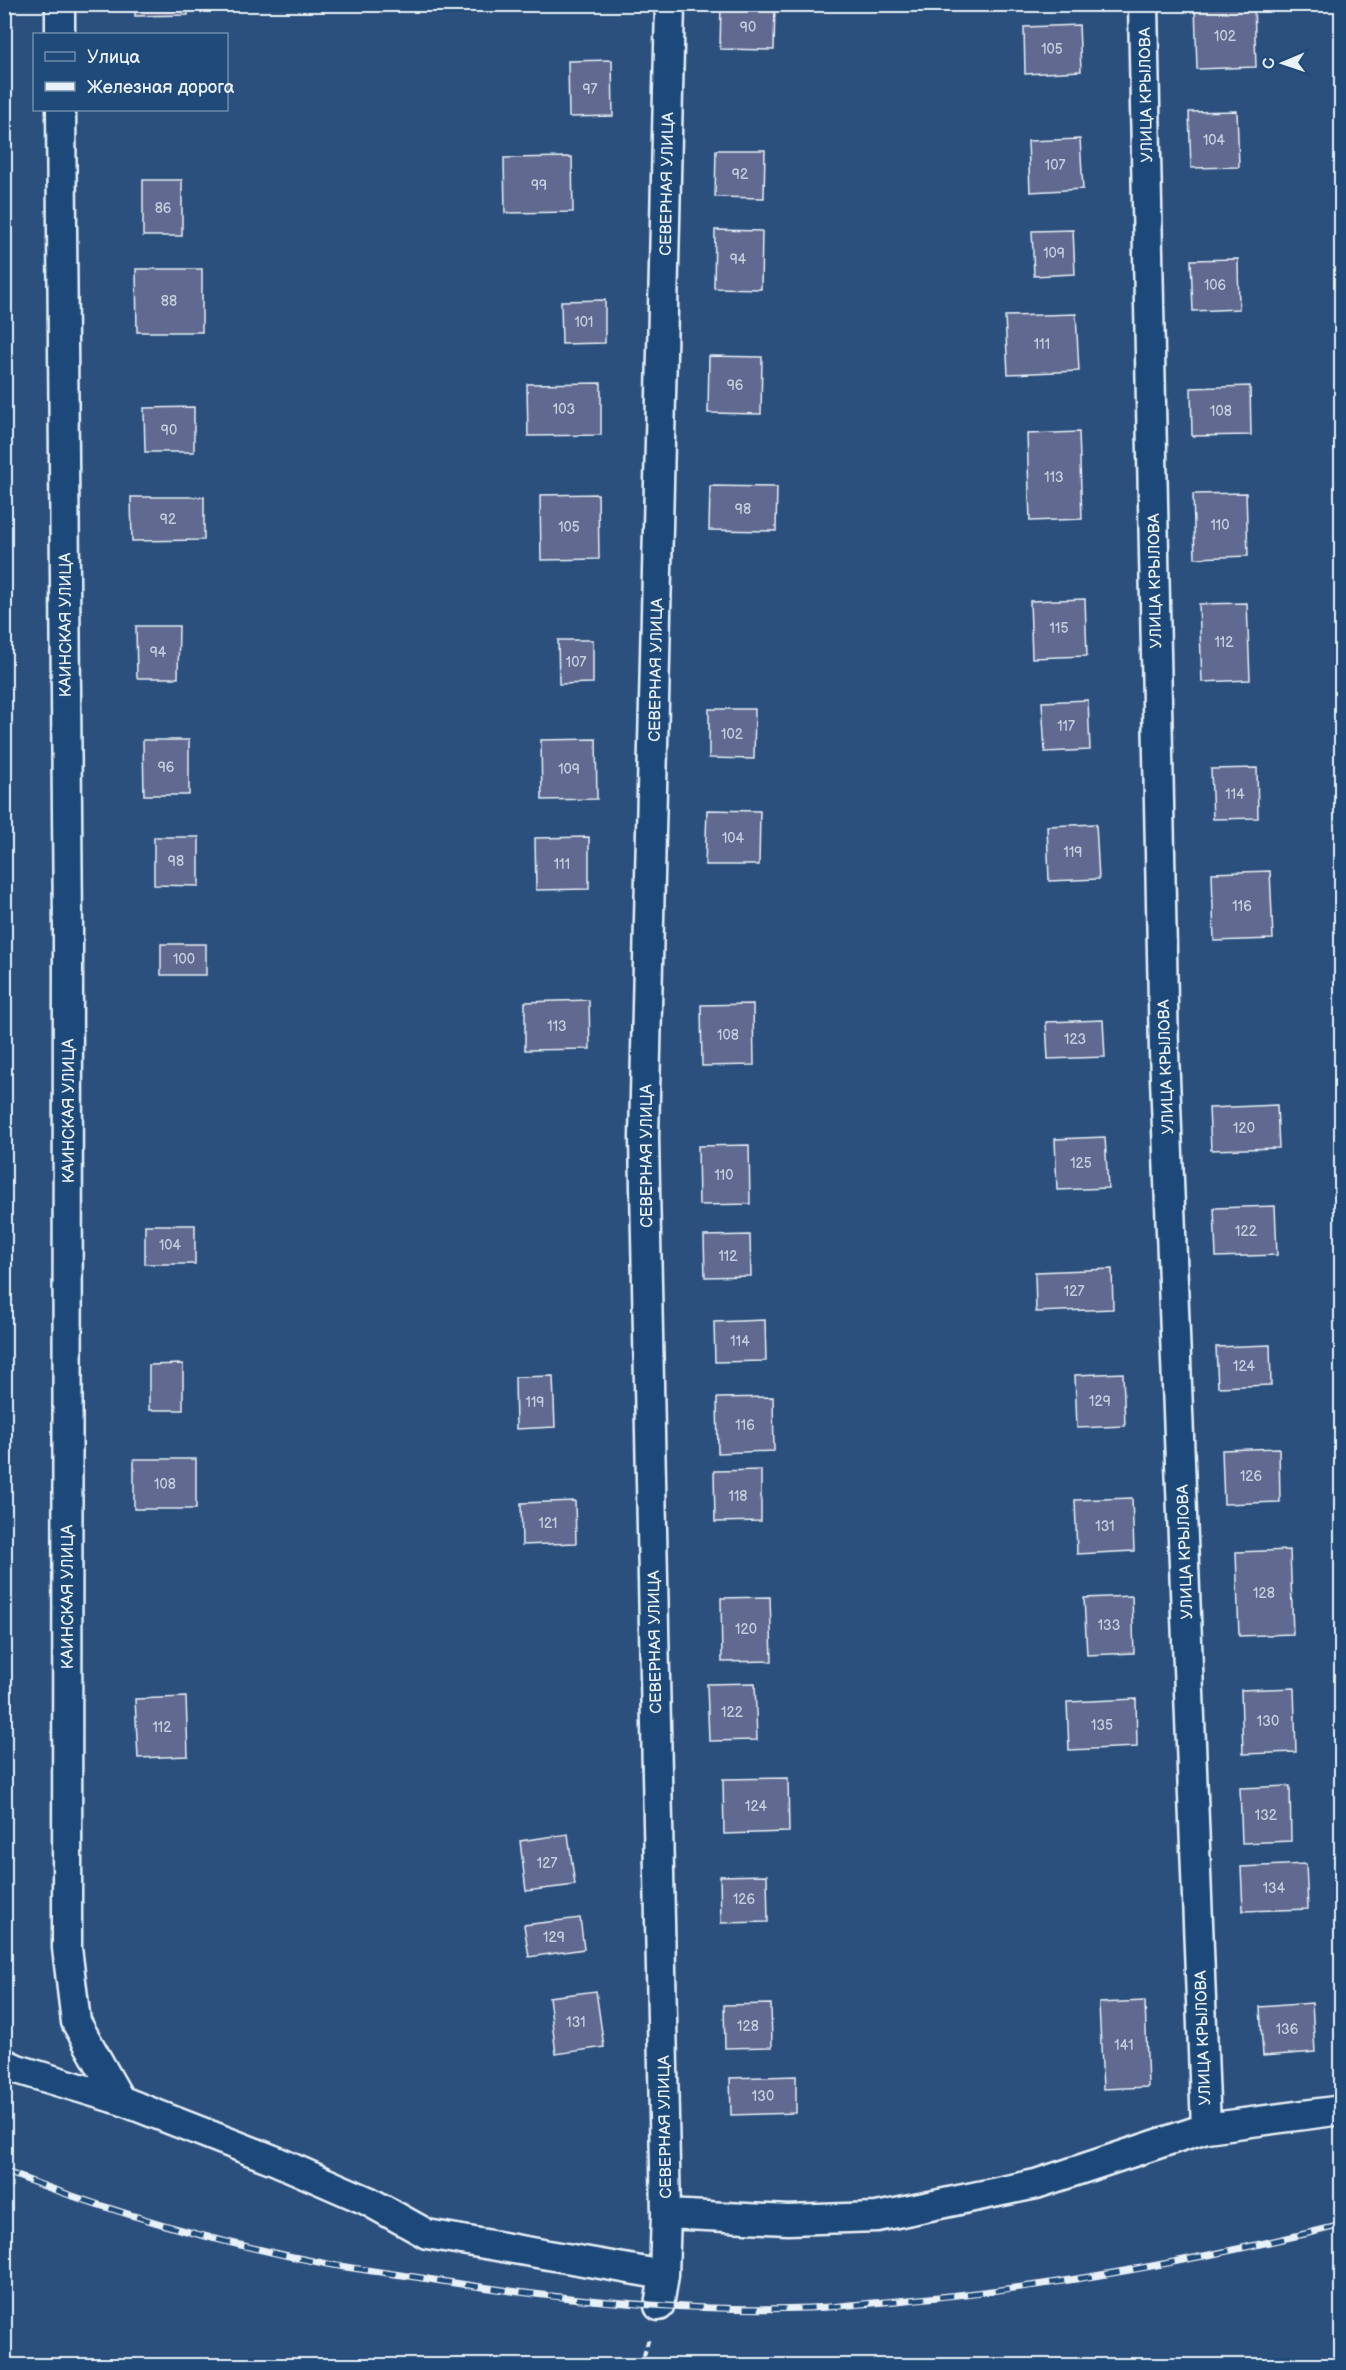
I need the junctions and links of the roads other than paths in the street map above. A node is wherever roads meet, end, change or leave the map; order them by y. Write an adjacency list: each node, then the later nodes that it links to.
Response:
1 (60, 4): 4 (street)
2 (670, 4): 10 (street, СЕВЕРНАЯ УЛИЦА)
3 (1143, 4): 9 (street, УЛИЦА КРЫЛОВА)
4 (60, 33)
5 (60, 111): 7 (street, КАИНСКАЯ УЛИЦА)
6 (4, 2063): 7 (street)
7 (120, 2100): 11 (street)
8 (1341, 2110): 9 (street)
9 (1206, 2128): 10 (street)
10 (666, 2214): 11 (street, СЕВЕРНАЯ УЛИЦА)
11 (664, 2276): 12 (street, СЕВЕРНАЯ УЛИЦА)
12 (658, 2306)

